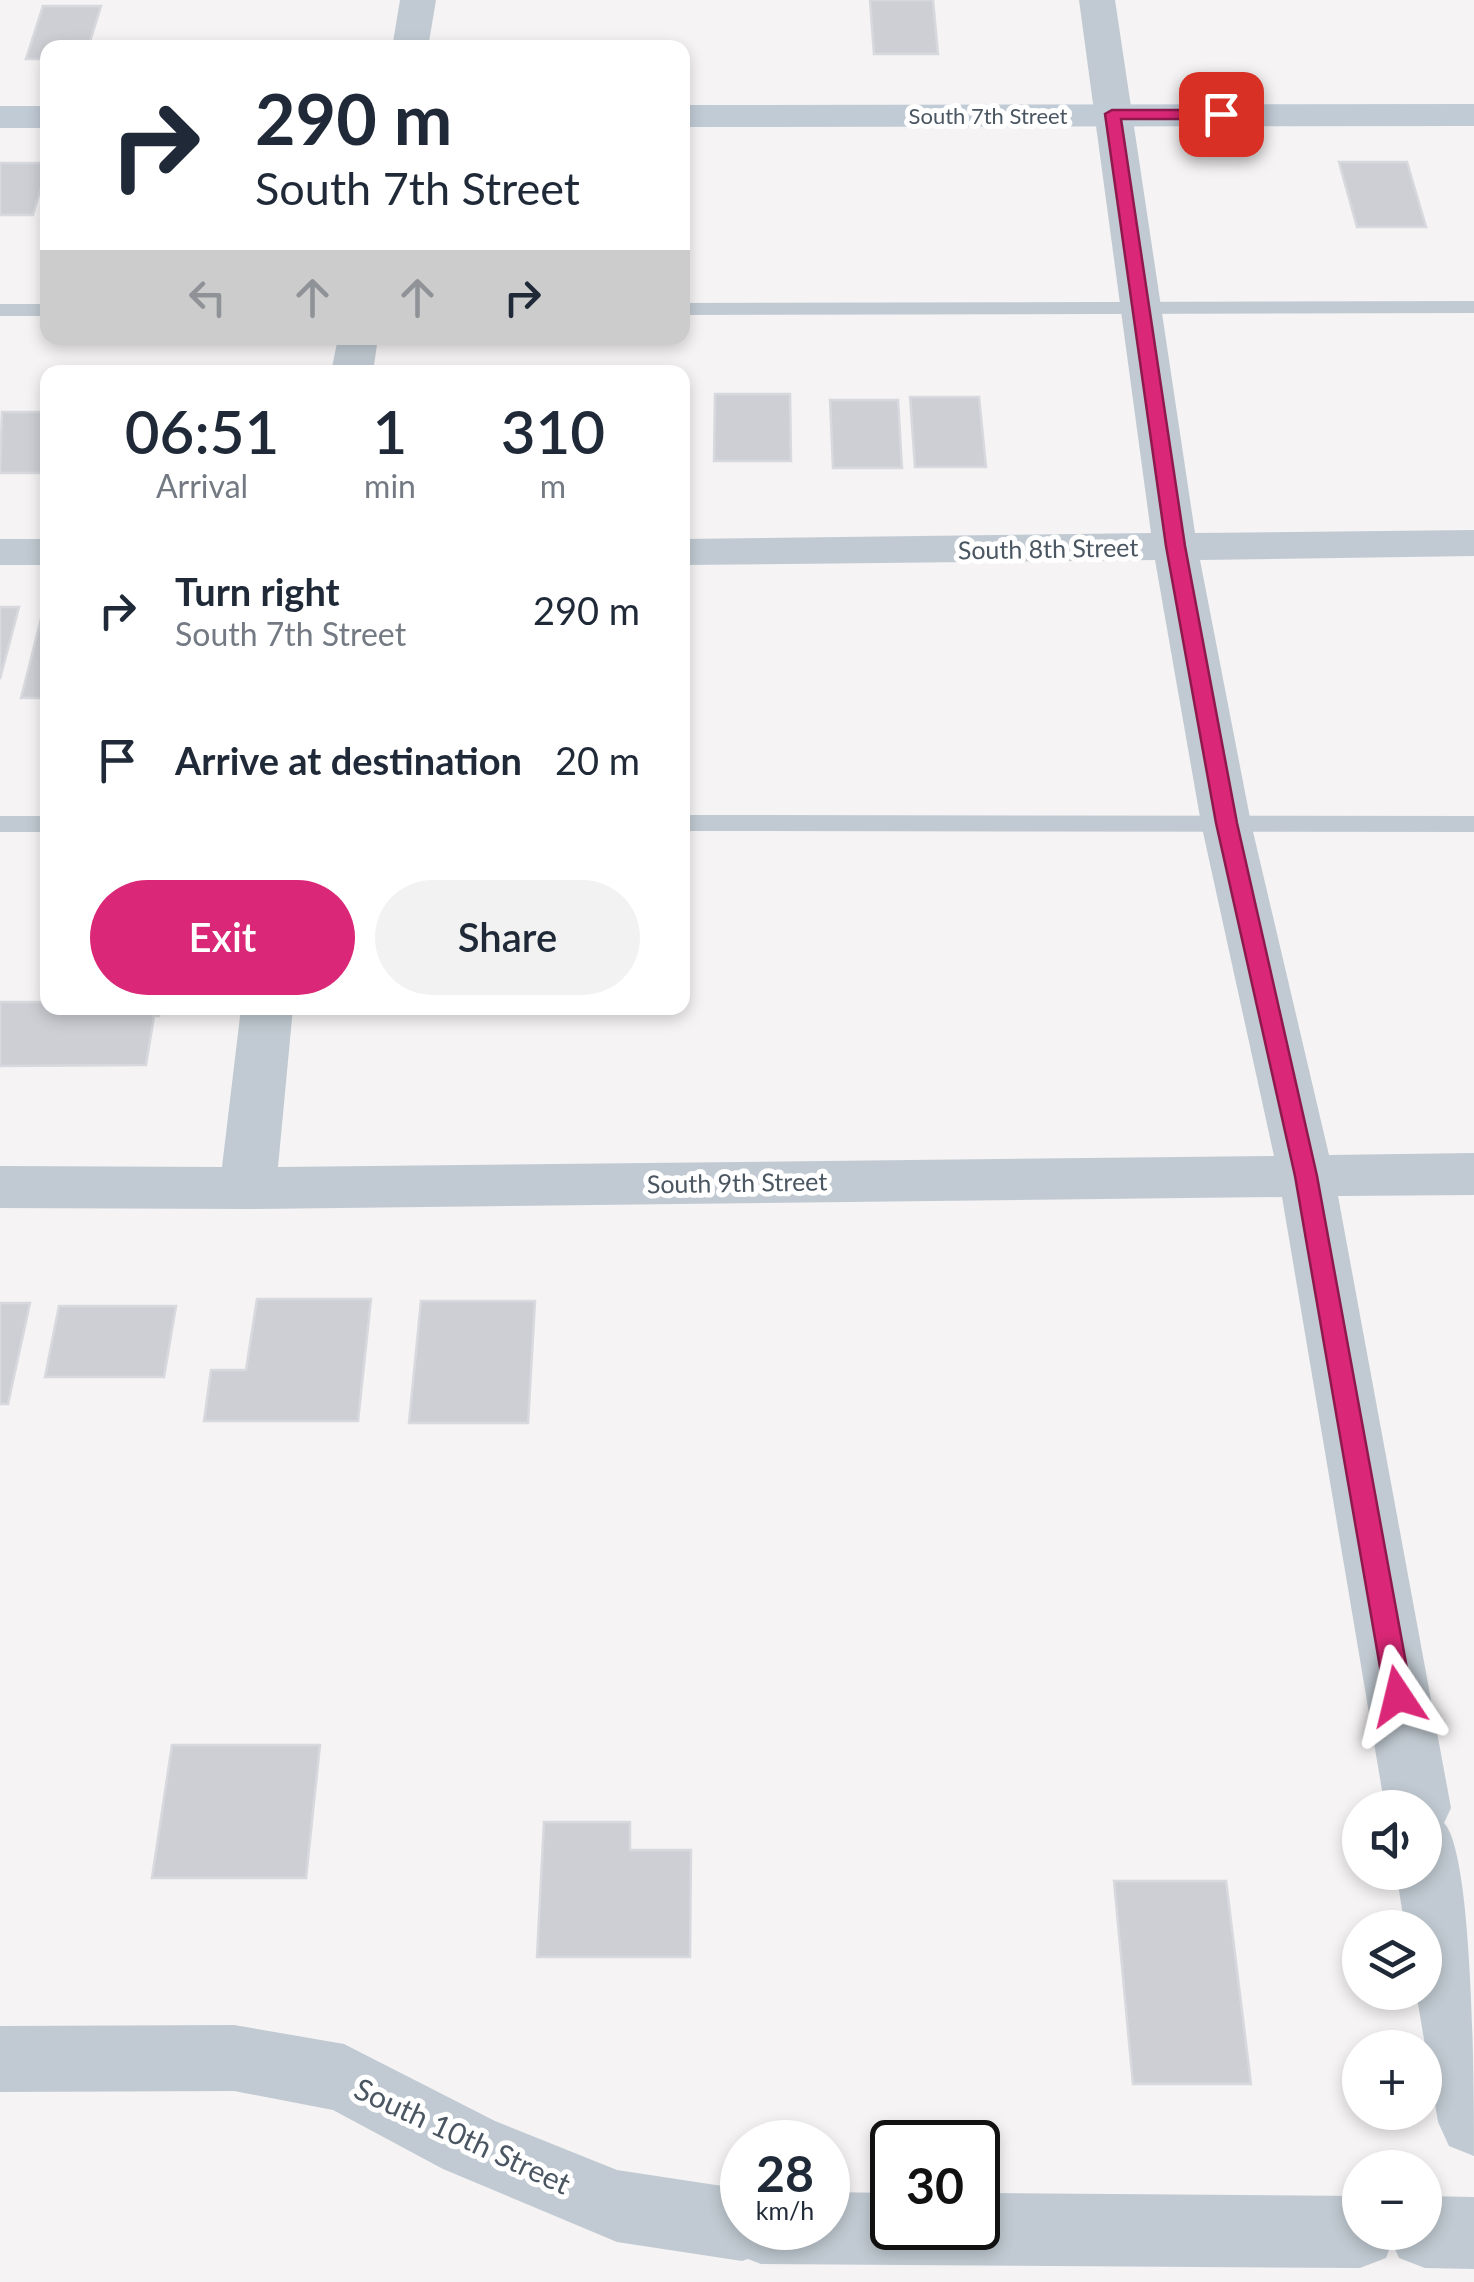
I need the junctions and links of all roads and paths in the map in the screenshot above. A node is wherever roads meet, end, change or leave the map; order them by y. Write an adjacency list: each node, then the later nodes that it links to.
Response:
1 (418, 0): 3 (street)
2 (1097, 0): 4 (street)
3 (411, 40)
4 (1112, 114): 5 (main road, South 7th Street); 6 (main road, South 7th Street); 11 (street)
5 (1474, 114)
6 (690, 116)
7 (0, 117): 8 (main road)
8 (40, 117)
9 (1474, 307): 11 (lane)
10 (690, 309): 11 (lane)
11 (1140, 309): 15 (street)
12 (0, 310): 13 (lane)
13 (40, 310)
14 (1474, 544): 15 (street, South 8th Street)
15 (1175, 546): 18 (street, South 8th Street); 20 (street)
16 (0, 552): 17 (street)
17 (40, 552)
18 (690, 552)
19 (690, 823): 20 (lane)
20 (1226, 823): 23 (lane); 26 (street)
21 (0, 824): 22 (lane)
22 (40, 824)
23 (1474, 824)
24 (266, 1015): 28 (street)
25 (1474, 1174): 26 (street, South 9th Street)
26 (1306, 1176): 28 (street, South 9th Street); 29 (street)
27 (0, 1186): 28 (street, South 9th Street)
28 (248, 1188)
29 (1415, 1790)
30 (1433, 1890): 32 (street)
31 (0, 2060): 33 (street, South 10th Street)
32 (1474, 2122)
33 (720, 2222)
34 (850, 2229): 35 (street)
35 (1342, 2232)
36 (1442, 2232): 37 (street)
37 (1474, 2232)

